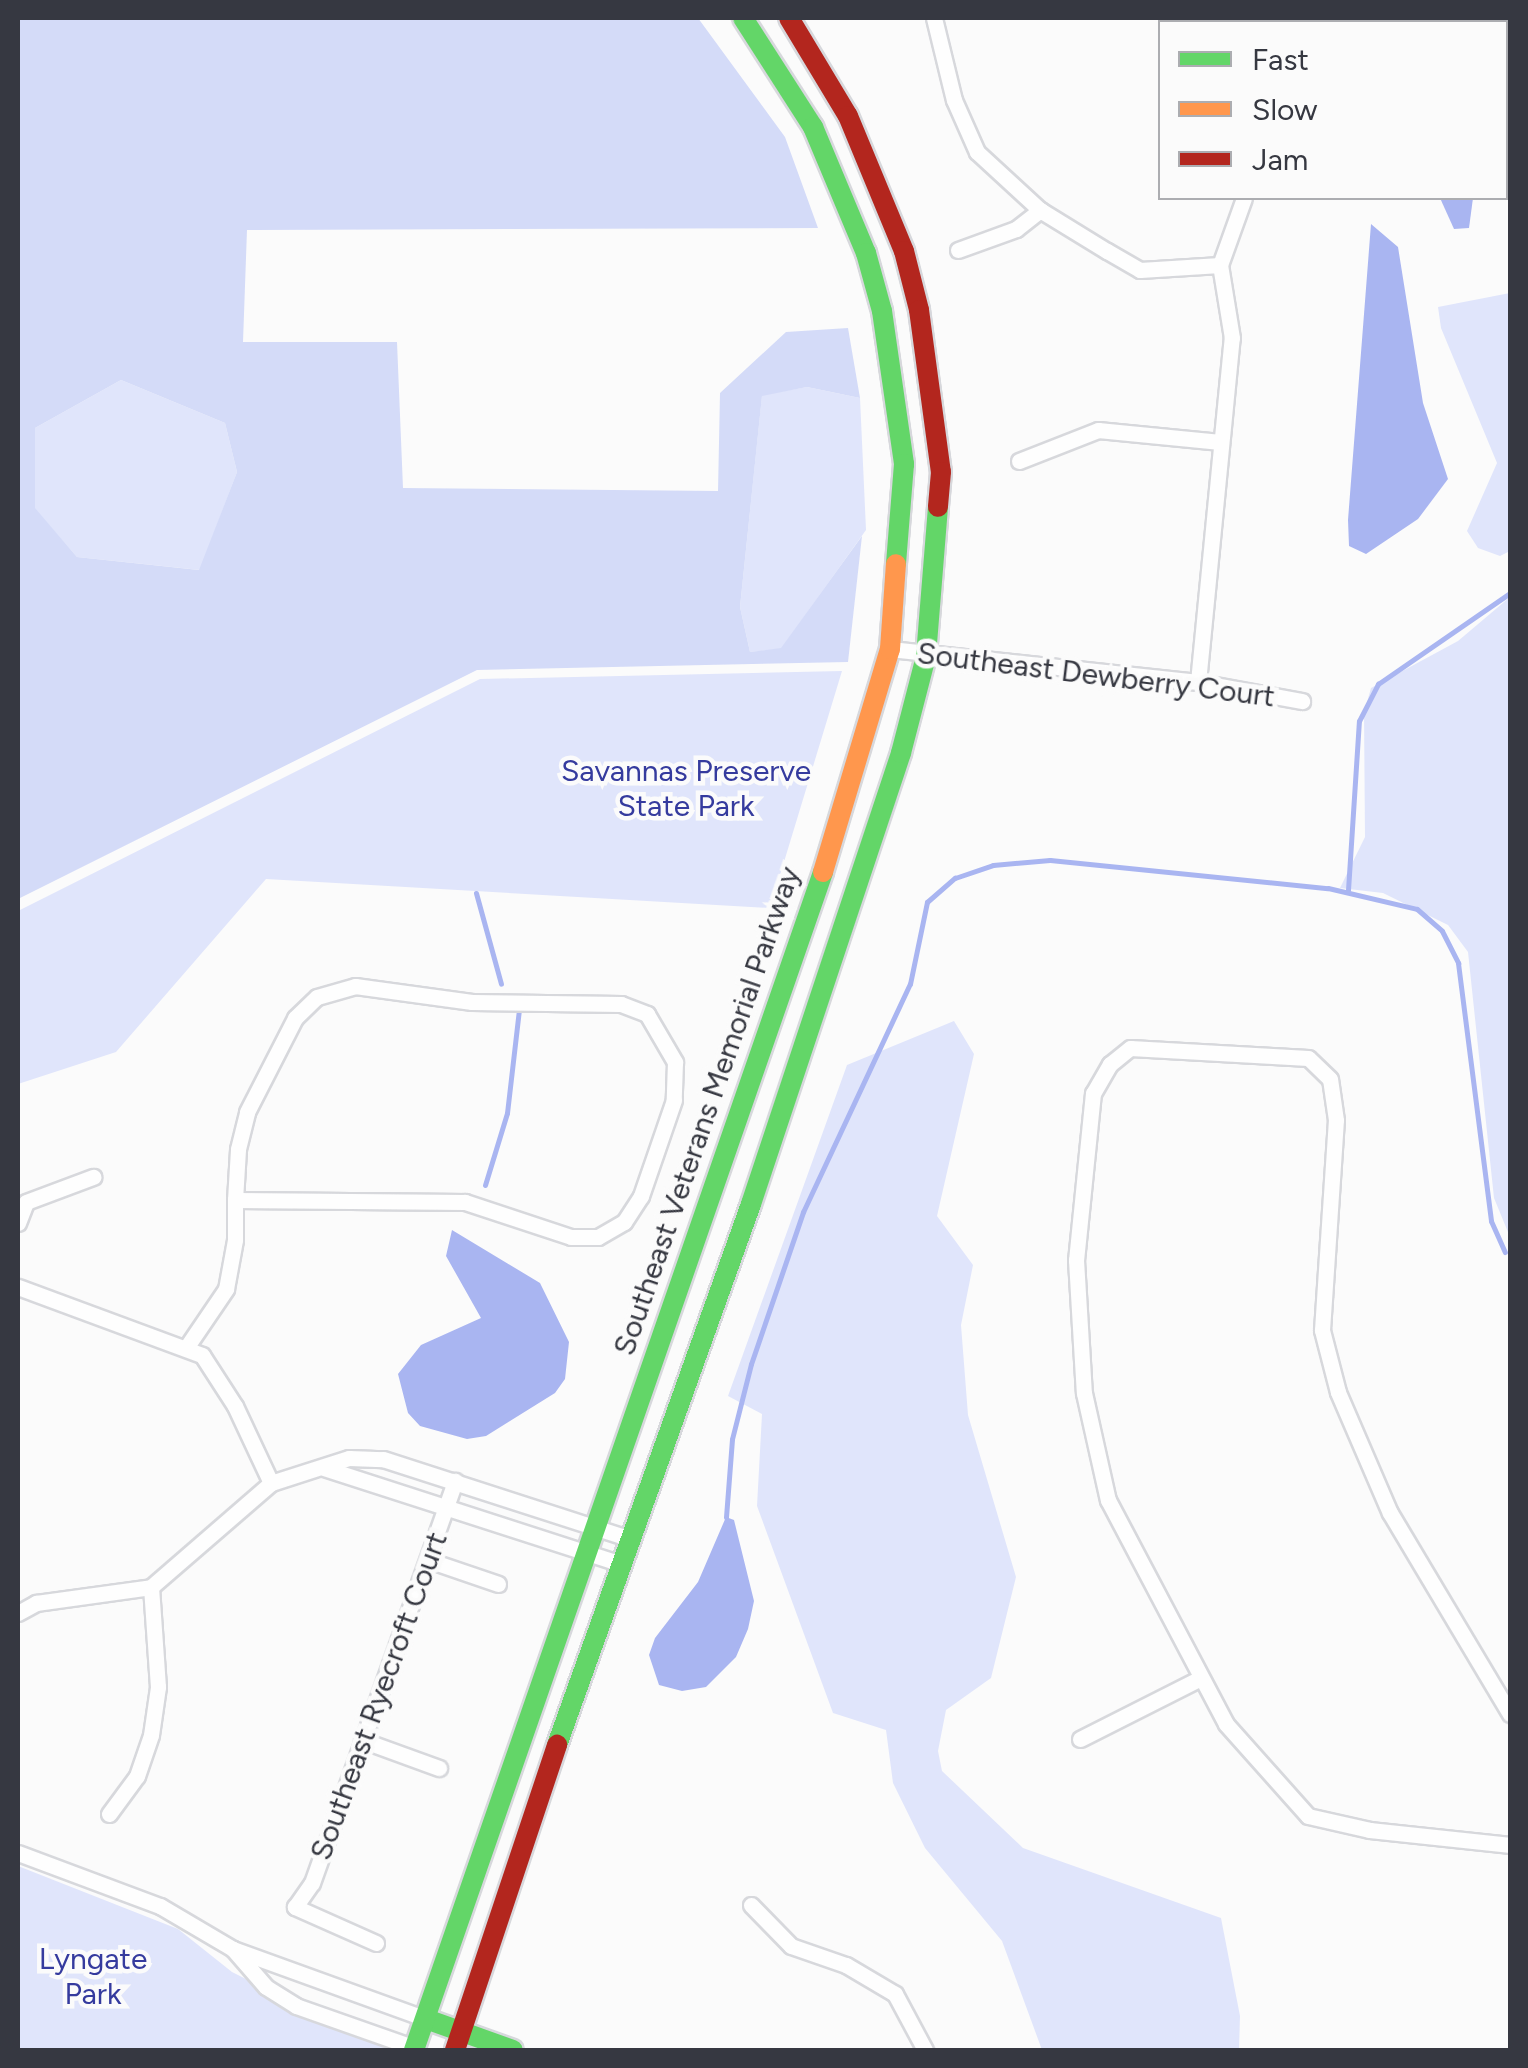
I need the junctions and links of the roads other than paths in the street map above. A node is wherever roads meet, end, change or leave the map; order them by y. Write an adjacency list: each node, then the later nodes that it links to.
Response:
1 (743, 18): 10 (main road, Southeast Veterans Memorial Parkway)
2 (789, 18): 11 (main road)
3 (934, 18): 5 (street)
4 (1243, 200): 7 (street)
5 (1040, 210): 6 (street); 7 (street)
6 (958, 250)
7 (1220, 265): 8 (street)
8 (1220, 442): 9 (street); 12 (street)
9 (1018, 461)
10 (890, 649): 11 (street, Southeast Dewberry Court); 23 (main road, Southeast Veterans Memorial Parkway)
11 (926, 656): 12 (street, Southeast Dewberry Court); 24 (main road)
12 (1198, 682): 13 (street, Southeast Dewberry Court)
13 (1302, 702)
14 (93, 1177): 16 (street)
15 (235, 1200): 15 (street); 18 (street)
16 (18, 1223)
17 (18, 1287): 18 (street)
18 (188, 1345): 21 (street)
19 (324, 1468): 20 (street); 21 (street); 22 (street)
20 (455, 1481): 22 (street, Southeast Ryecroft Court); 23 (street)
21 (271, 1483): 29 (street)
22 (447, 1506): 25 (street); 26 (street, Southeast Ryecroft Court)
23 (593, 1527): 24 (street); 25 (main road, Southeast Veterans Memorial Parkway)
24 (627, 1538): 27 (main road)
25 (584, 1552): 27 (street); 42 (main road, Southeast Veterans Memorial Parkway)
26 (428, 1560): 28 (street); 34 (street, Southeast Ryecroft Court)
27 (618, 1563): 43 (main road)
28 (498, 1584)
29 (151, 1588): 30 (street); 36 (street)
30 (18, 1613)
31 (1199, 1679): 32 (street); 33 (street); 37 (street)
32 (1510, 1714)
33 (1080, 1739)
34 (362, 1740): 35 (street); 40 (street, Southeast Ryecroft Court)
35 (439, 1768)
36 (108, 1814)
37 (1510, 1846)
38 (18, 1852): 41 (street)
39 (752, 1905): 46 (street)
40 (376, 1943)
41 (233, 1949): 42 (street); 44 (street)
42 (426, 2019): 43 (main road); 44 (main road, Southeast Veterans Memorial Parkway)
43 (458, 2041): 45 (main road)
44 (417, 2050)
45 (513, 2050)
46 (925, 2050)

